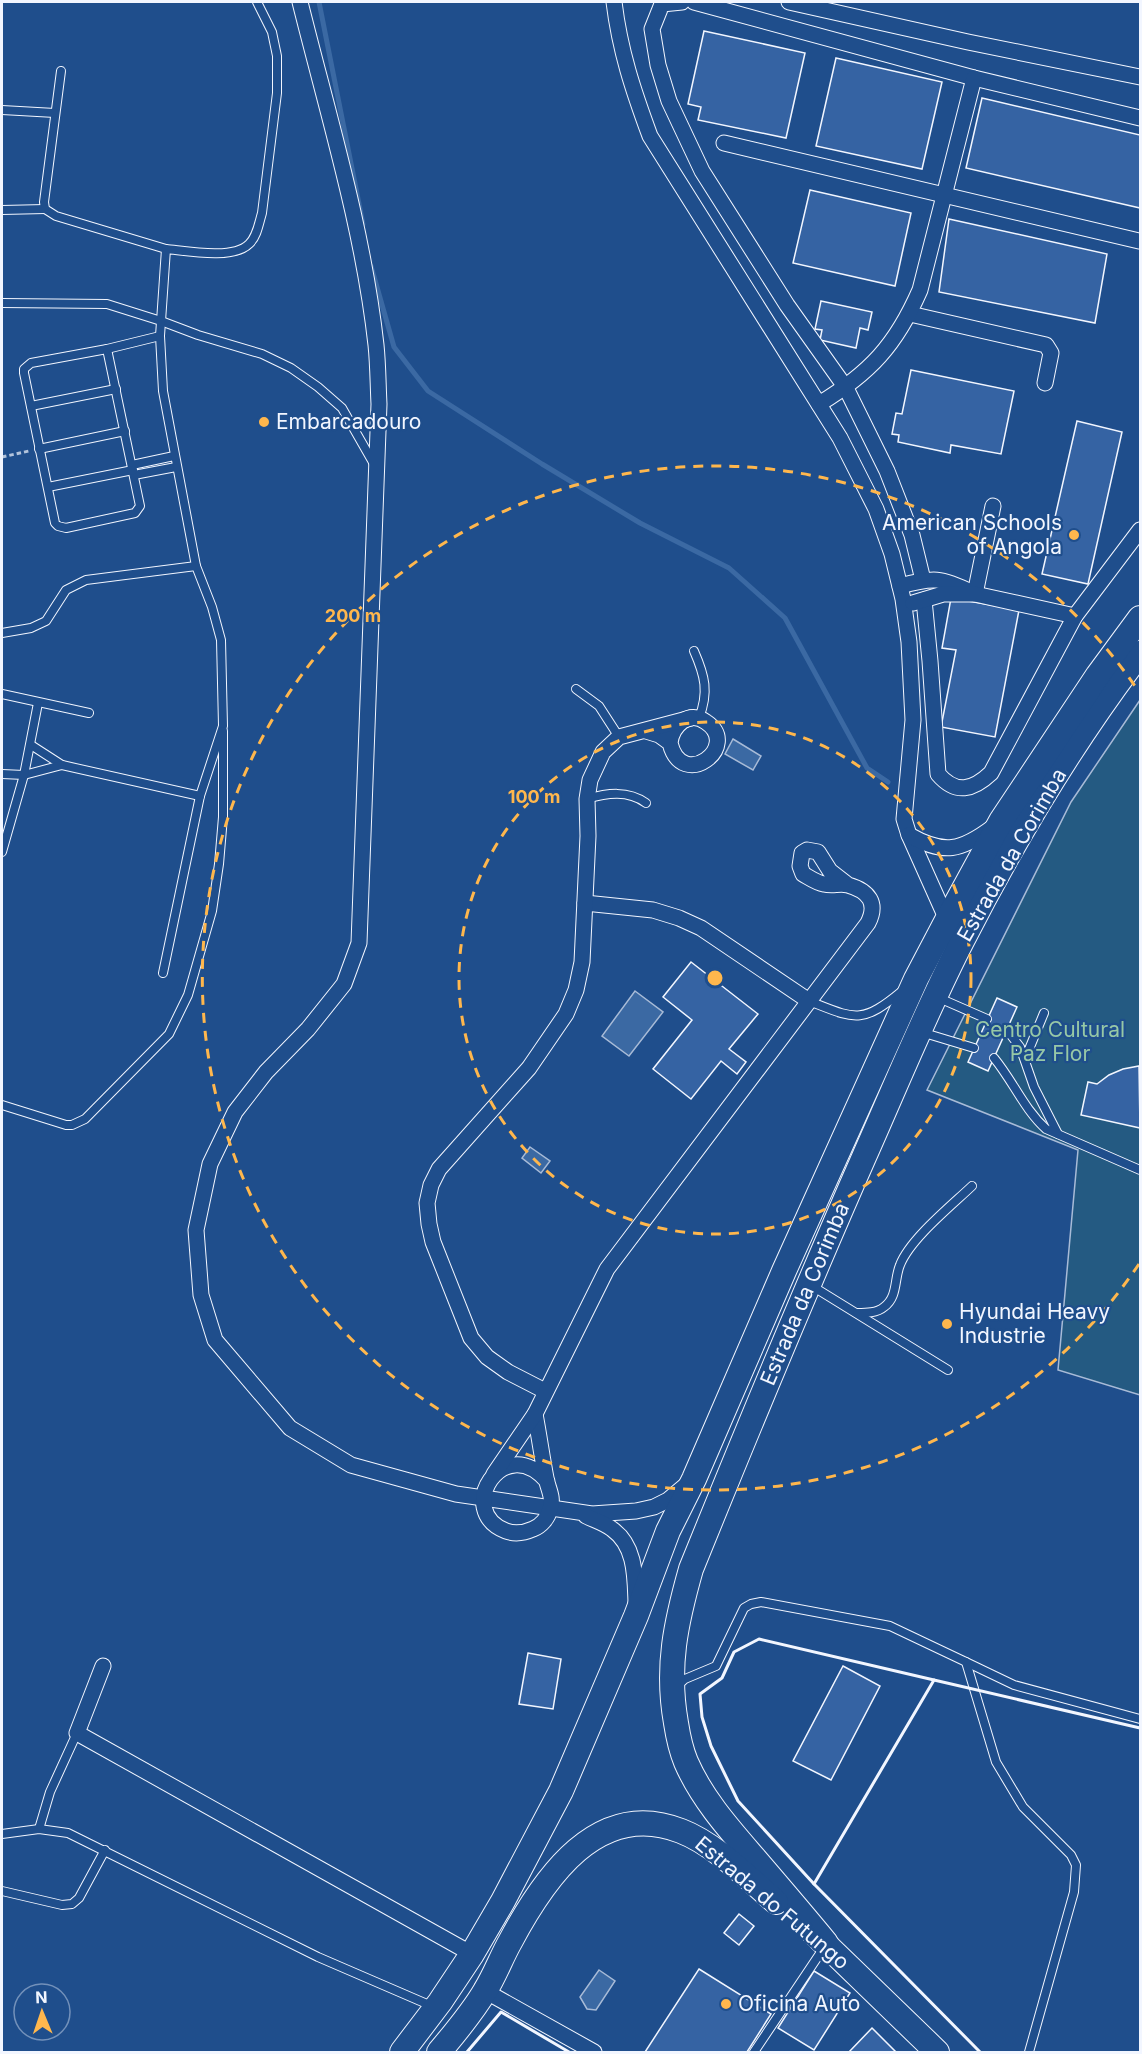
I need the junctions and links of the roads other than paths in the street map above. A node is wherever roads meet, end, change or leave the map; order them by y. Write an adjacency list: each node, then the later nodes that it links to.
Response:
1 (257, 2): 18 (lane)
2 (300, 2): 33 (street)
3 (614, 2): 27 (street)
4 (682, 2): 25 (street)
5 (694, 2): 9 (street)
6 (789, 2): 8 (street)
7 (61, 70): 11 (lane)
8 (1140, 77)
9 (974, 78): 12 (street); 14 (street)
10 (2, 110): 11 (lane)
11 (55, 113): 15 (lane)
12 (1140, 118)
13 (724, 143): 14 (street)
14 (944, 194): 17 (street); 20 (street)
15 (45, 209): 16 (lane); 18 (lane)
16 (2, 210)
17 (1140, 244)
18 (166, 249): 21 (lane)
19 (2, 303): 21 (lane)
20 (910, 315): 24 (street); 25 (street)
21 (161, 321): 22 (lane); 33 (lane)
22 (160, 336): 23 (lane); 31 (lane)
23 (107, 349): 26 (lane); 28 (lane)
24 (1045, 383)
25 (846, 388): 27 (street); 39 (street)
26 (116, 389): 28 (lane); 29 (lane)
27 (819, 404): 40 (street)
28 (31, 406): 30 (lane)
29 (125, 431): 30 (lane); 34 (lane)
30 (39, 449): 35 (lane)
31 (174, 456): 32 (lane); 34 (lane)
32 (176, 467): 34 (lane); 38 (lane)
33 (376, 467): 94 (street)
34 (133, 470): 35 (lane); 35 (lane)
35 (48, 488)
36 (993, 506): 41 (street)
37 (1140, 530): 44 (street)
38 (196, 566): 46 (lane); 54 (lane)
39 (923, 580): 40 (street); 41 (street)
40 (900, 586): 43 (street)
41 (975, 594): 42 (street); 44 (street)
42 (924, 600): 43 (street); 44 (street)
43 (904, 605): 66 (street)
44 (1075, 615)
45 (1140, 618): 65 (main road, Estrada da Corimba)
46 (2, 633)
47 (694, 651): 53 (lane)
48 (1140, 653): 73 (main road, Estrada da Corimba)
49 (576, 689): 56 (lane)
50 (2, 694): 51 (lane)
51 (38, 703): 52 (lane); 58 (lane)
52 (89, 713)
53 (695, 718): 55 (street); 57 (street); 57 (street)
54 (223, 726): 62 (lane); 82 (lane)
55 (646, 730): 56 (street); 57 (street)
56 (619, 737): 63 (street)
57 (670, 743)
58 (31, 745): 59 (lane); 61 (lane)
59 (62, 765): 61 (lane); 62 (lane)
60 (2, 774): 61 (lane)
61 (24, 775): 67 (lane)
62 (200, 796): 71 (lane)
63 (587, 799): 64 (lane); 69 (street)
64 (646, 803)
65 (1001, 820): 66 (street); 70 (main road, Estrada da Corimba)
66 (909, 835): 70 (street)
67 (2, 852)
68 (848, 885): 74 (street)
69 (585, 903): 74 (street); 89 (street)
70 (946, 920): 72 (main road, Estrada da Corimba)
71 (163, 973)
72 (916, 979): 74 (lane); 92 (main road, Estrada da Corimba)
73 (936, 996): 76 (lane); 78 (main road, Estrada da Corimba)
74 (809, 1001): 89 (street)
75 (1044, 1013): 81 (lane)
76 (987, 1019)
77 (1007, 1030): 81 (lane)
78 (919, 1032): 79 (lane); 86 (main road, Estrada da Corimba)
79 (974, 1048)
80 (994, 1058): 83 (lane)
81 (1025, 1059): 83 (lane)
82 (2, 1105)
83 (1058, 1134): 84 (lane)
84 (1140, 1170)
85 (972, 1186): 87 (lane)
86 (808, 1284): 87 (lane); 100 (main road, Estrada da Corimba)
87 (857, 1313): 88 (lane)
88 (948, 1370)
89 (545, 1391): 90 (street)
90 (535, 1414): 91 (street); 93 (street)
91 (494, 1474): 93 (street); 94 (street)
92 (694, 1479): 96 (street); 97 (main road, Estrada da Corimba)
93 (547, 1481): 95 (street)
94 (483, 1500): 95 (street); 95 (street)
95 (551, 1508): 96 (street)
96 (575, 1511): 97 (street)
97 (636, 1616): 108 (main road)
98 (966, 1662): 100 (lane); 101 (lane); 116 (lane)
99 (103, 1666): 102 (street)
100 (671, 1694): 107 (main road, Estrada da Corimba)
101 (1140, 1719)
102 (78, 1733): 103 (lane); 108 (street)
103 (39, 1829): 104 (lane); 105 (lane)
104 (2, 1834)
105 (105, 1850): 106 (lane); 110 (lane)
106 (2, 1891)
107 (826, 1943): 109 (main road, Estrada do Futungo); 114 (lane); 115 (main road, Estrada do Futungo)
108 (472, 1954): 110 (main road)
109 (485, 1991): 112 (main road, Estrada do Futungo); 113 (street)
110 (435, 2007): 111 (main road)
111 (402, 2052)
112 (439, 2052)
113 (594, 2052)
114 (754, 2052)
115 (938, 2052)
116 (1029, 2052)

